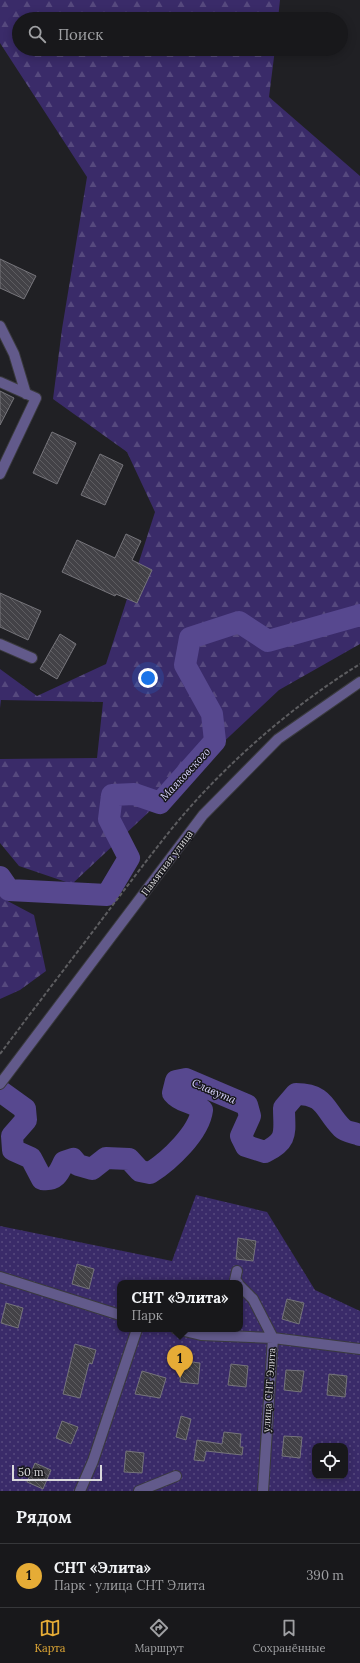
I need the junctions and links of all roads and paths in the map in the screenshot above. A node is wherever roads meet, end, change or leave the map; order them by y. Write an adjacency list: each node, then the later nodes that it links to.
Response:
1 (0, 326): 3 (street)
2 (0, 382): 3 (street)
3 (31, 396): 4 (street)
4 (0, 474)
5 (0, 644): 6 (street)
6 (32, 658)
7 (360, 682): 8 (street, Памятная улица)
8 (3, 1080)
9 (238, 1271): 11 (street)
10 (0, 1277): 13 (street)
11 (235, 1280)
12 (243, 1289): 16 (street)
13 (117, 1314)
14 (136, 1332): 19 (street)
15 (188, 1332): 16 (street, улица СНТ Элита)
16 (273, 1338): 17 (street); 21 (street, улица СНТ Элита)
17 (360, 1349)
18 (176, 1476): 20 (street)
19 (80, 1491)
20 (139, 1491)
21 (262, 1491)

